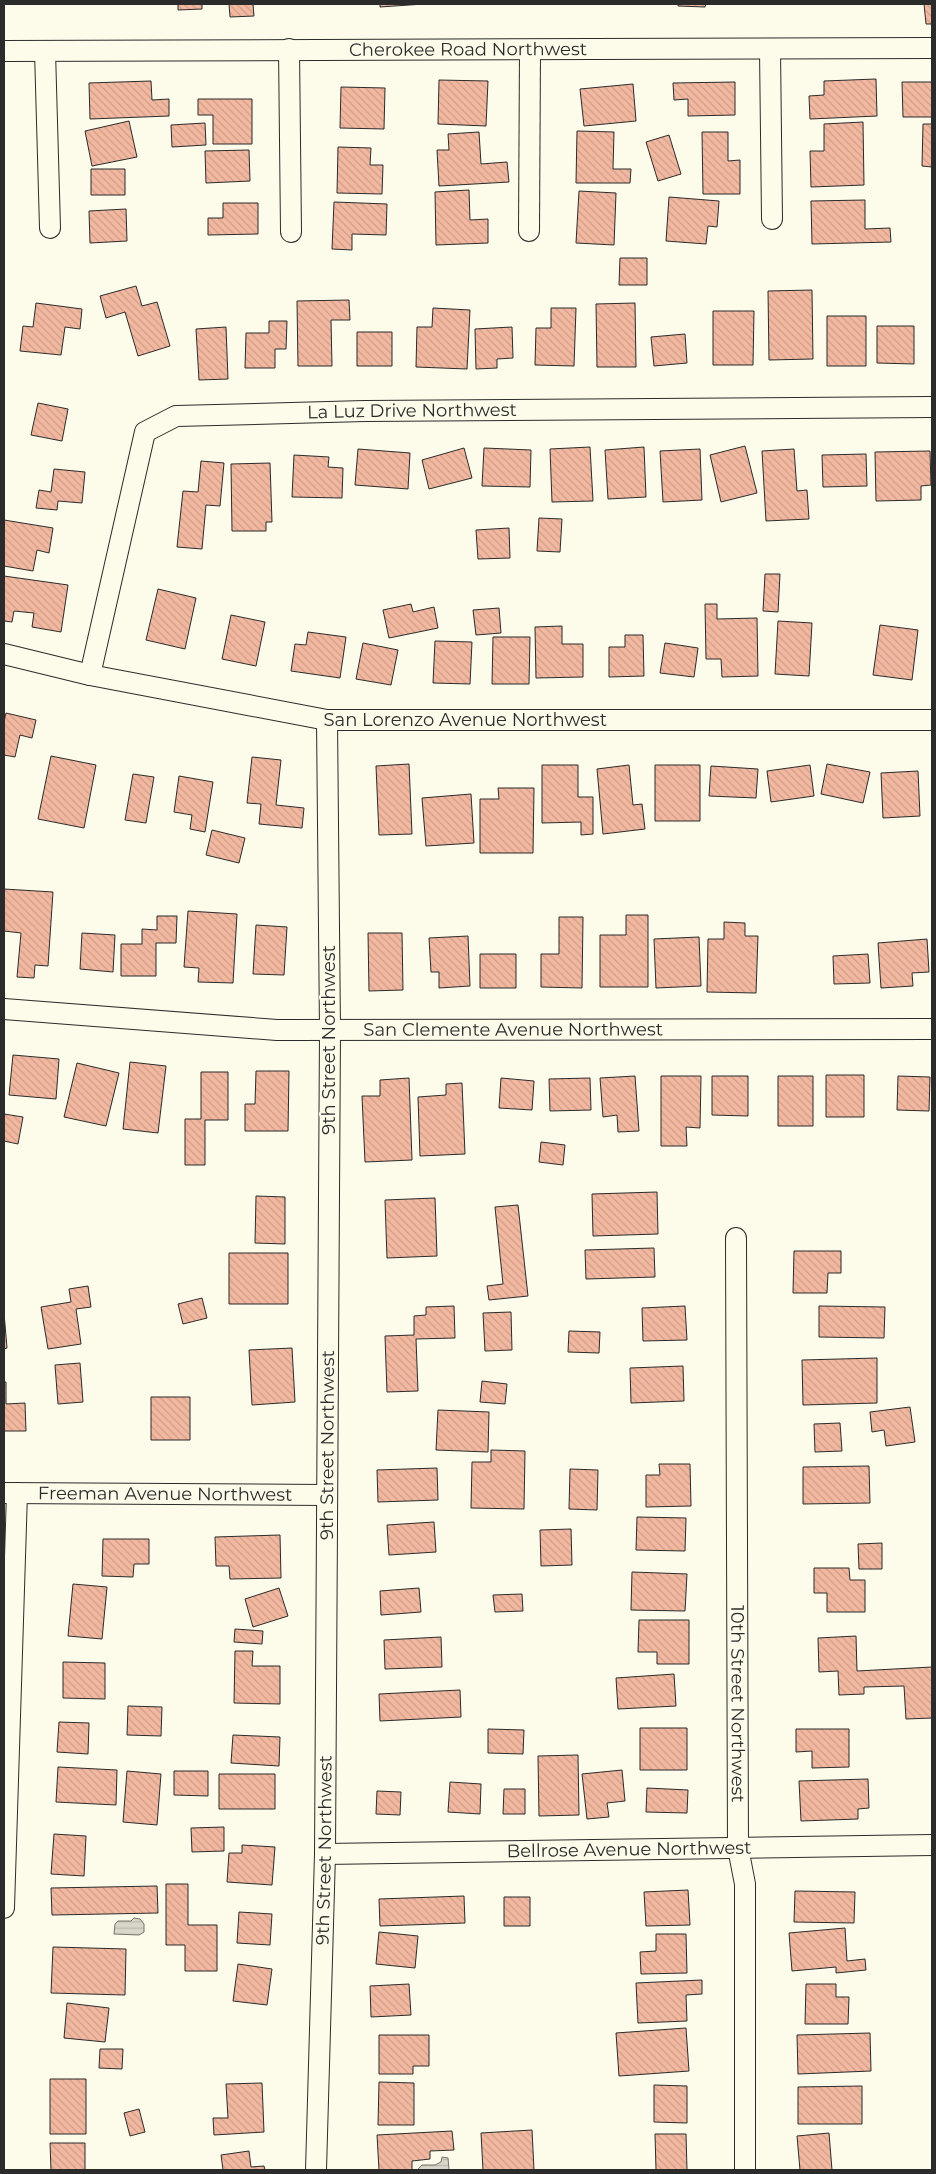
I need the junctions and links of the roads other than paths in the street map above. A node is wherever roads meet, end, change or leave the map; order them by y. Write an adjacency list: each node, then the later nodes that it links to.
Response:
1 (932, 48): 4 (street, Cherokee Road Northwest)
2 (289, 49): 3 (street, Cherokee Road Northwest); 6 (street, Cherokee Road Northwest); 10 (street)
3 (530, 50): 4 (street, Cherokee Road Northwest); 9 (street)
4 (770, 50): 7 (street)
5 (4, 51): 6 (street, Cherokee Road Northwest)
6 (45, 51): 8 (street)
7 (772, 219)
8 (50, 228)
9 (529, 231)
10 (291, 232)
11 (932, 407): 13 (street, La Luz Drive Northwest)
12 (4, 654): 13 (street, San Lorenzo Avenue Northwest)
13 (90, 675): 14 (street, San Lorenzo Avenue Northwest)
14 (327, 720): 15 (street, San Lorenzo Avenue Northwest); 18 (street, 9th Street Northwest)
15 (932, 720)
16 (4, 1009): 18 (street, San Clemente Avenue Northwest)
17 (932, 1029): 18 (street, San Clemente Avenue Northwest)
18 (330, 1031): 21 (street, 9th Street Northwest)
19 (736, 1238): 23 (street, 10th Street Northwest)
20 (10, 1493): 21 (street, Freeman Avenue Northwest); 25 (street)
21 (326, 1495): 24 (street, 9th Street Northwest)
22 (932, 1845): 23 (street, Bellrose Avenue Northwest)
23 (738, 1848): 24 (street, Bellrose Avenue Northwest); 27 (street, 10th Street Northwest)
24 (324, 1854): 26 (street, 9th Street Northwest)
25 (4, 1908)
26 (316, 2170)
27 (745, 2170)

